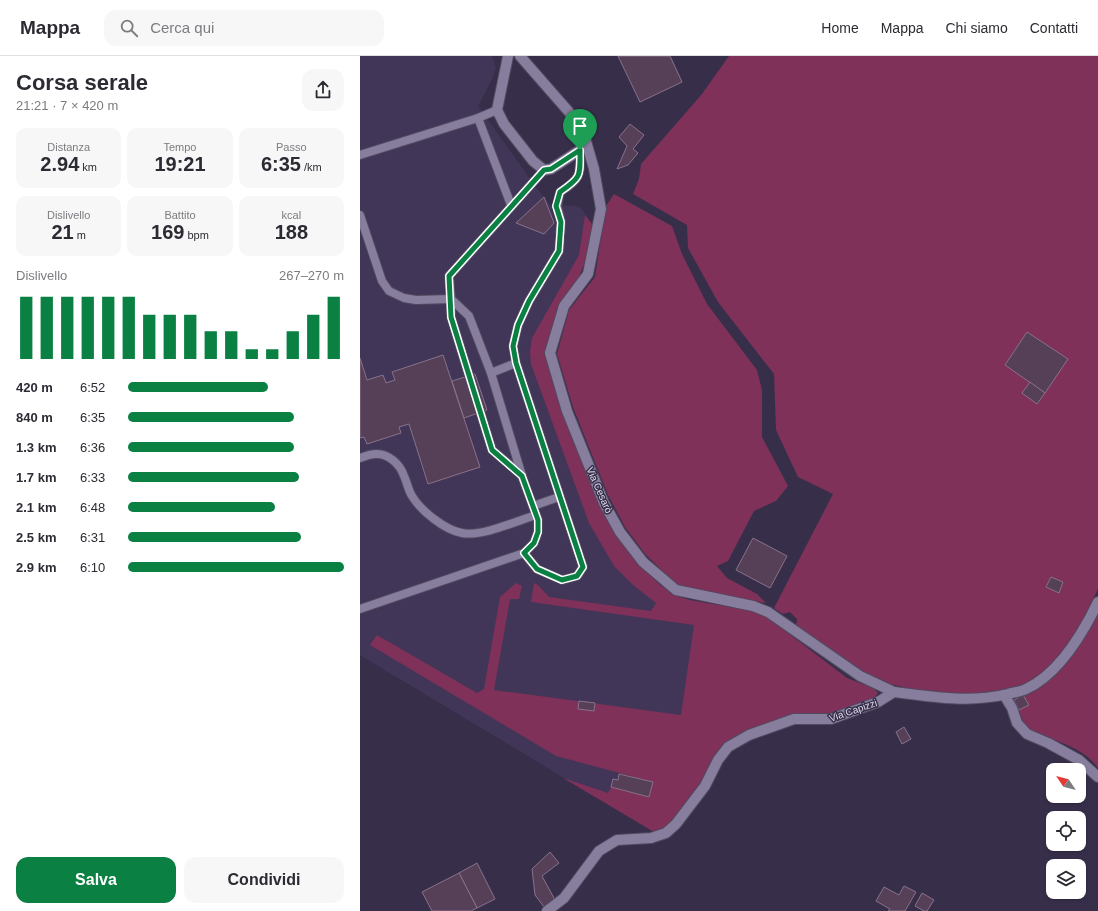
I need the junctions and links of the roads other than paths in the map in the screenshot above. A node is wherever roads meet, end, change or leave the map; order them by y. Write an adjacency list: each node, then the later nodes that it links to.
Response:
1 (508, 56): 3 (street)
2 (520, 56): 5 (street, Via Cesarò)
3 (497, 110): 4 (lane); 8 (street)
4 (478, 118): 7 (lane); 9 (lane)
5 (586, 141): 6 (street); 22 (street, Via Cesarò)
6 (580, 150): 8 (street); 12 (lane)
7 (360, 155)
8 (544, 170): 9 (lane)
9 (511, 205): 11 (lane)
10 (360, 215): 11 (lane)
11 (451, 299): 13 (lane); 15 (lane)
12 (516, 363): 13 (lane); 16 (lane)
13 (491, 373): 15 (lane)
14 (360, 458): 18 (lane)
15 (522, 476): 17 (lane)
16 (559, 497): 17 (lane); 19 (lane)
17 (533, 506): 18 (lane)
18 (536, 515): 19 (lane)
19 (524, 553): 21 (lane)
20 (1098, 602): 23 (street)
21 (360, 609)
22 (894, 692): 23 (street); 25 (street, Via Capizzi)
23 (1004, 694): 24 (street)
24 (1098, 777)
25 (546, 911)

